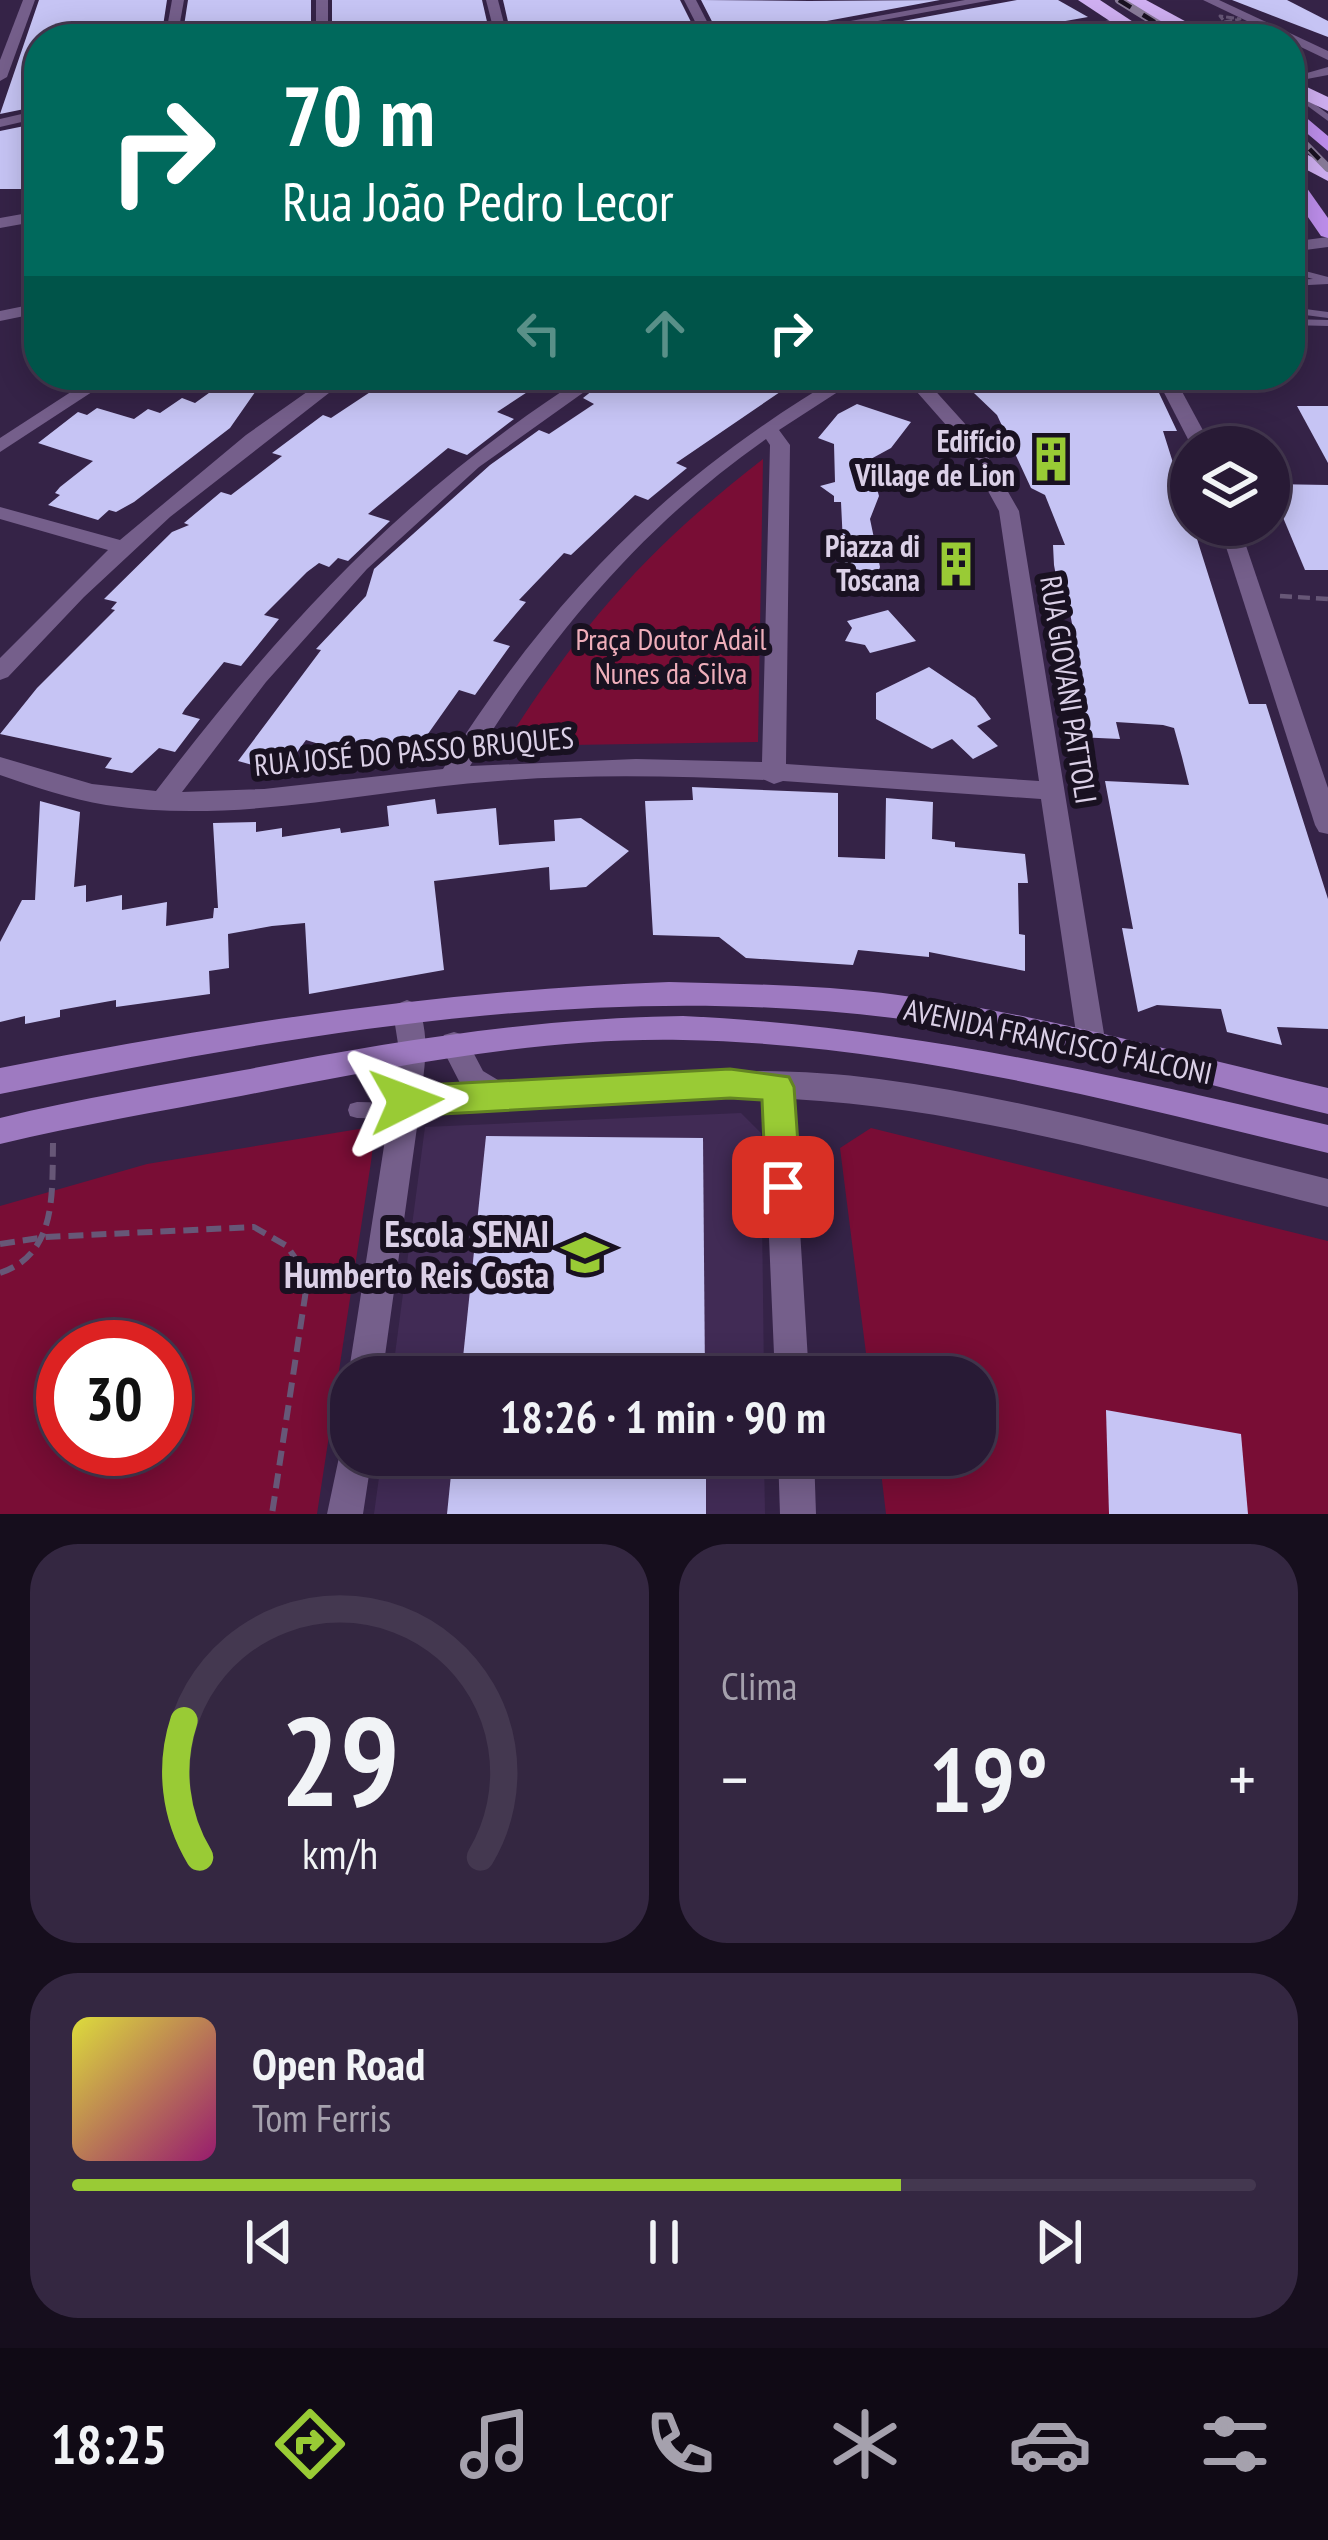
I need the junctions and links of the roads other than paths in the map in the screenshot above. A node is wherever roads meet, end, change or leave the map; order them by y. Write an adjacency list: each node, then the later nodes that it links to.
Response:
1 (29, 0): 15 (street)
2 (885, 0): 7 (street)
3 (986, 0): 7 (street)
4 (1087, 0): 8 (highway)
5 (1129, 0): 12 (main road); 13 (highway)
6 (1209, 0): 14 (street)
7 (896, 15): 9 (street)
8 (1124, 22): 10 (street); 11 (highway)
9 (844, 24)
10 (1113, 24)
11 (1127, 24)
12 (1165, 24)
13 (1178, 24)
14 (1260, 24)
15 (17, 30): 16 (street); 17 (street)
16 (0, 38)
17 (4, 52): 18 (street)
18 (0, 77)
19 (1305, 93): 20 (lane)
20 (1328, 118)
21 (1305, 124): 22 (main road)
22 (1328, 146)
23 (1305, 199): 24 (main road)
24 (1328, 232)
25 (87, 390): 33 (street)
26 (324, 390): 36 (street)
27 (576, 390): 42 (street)
28 (831, 390): 32 (street)
29 (924, 390): 41 (street, RUA GIOVANI PATTOLI)
30 (1172, 390): 31 (street)
31 (1191, 426)
32 (769, 429): 39 (street); 40 (street)
33 (0, 446)
34 (0, 513): 36 (street)
35 (1236, 546): 43 (street)
36 (124, 548): 37 (street)
37 (0, 672)
38 (0, 766): 42 (street, RUA JOSÉ DO PASSO BRUQUES)
39 (774, 775): 40 (street, RUA JOSÉ DO PASSO BRUQUES); 41 (street, RUA JOSÉ DO PASSO BRUQUES)
40 (448, 779): 42 (street, RUA JOSÉ DO PASSO BRUQUES)
41 (1053, 791): 46 (street, RUA GIOVANI PATTOLI)
42 (164, 799)
43 (1328, 825)
44 (407, 1012): 46 (main road, AVENIDA FRANCISCO FALCONI); 47 (street); 48 (main road, AVENIDA FRANCISCO FALCONI)
45 (454, 1044): 47 (main road, AVENIDA FRANCISCO FALCONI); 50 (street); 55 (main road, AVENIDA FRANCISCO FALCONI)
46 (1092, 1046): 51 (main road, AVENIDA FRANCISCO FALCONI)
47 (413, 1050): 52 (street); 54 (main road)
48 (0, 1081)
49 (778, 1087): 50 (street); 56 (street); 58 (street)
50 (501, 1097): 52 (street)
51 (1328, 1102)
52 (405, 1106): 53 (lane); 57 (street)
53 (356, 1110)
54 (0, 1131)
55 (1328, 1139)
56 (1328, 1193)
57 (368, 1356)
58 (791, 1356)
59 (351, 1476): 61 (street)
60 (797, 1476): 62 (street)
61 (345, 1514)
62 (798, 1514)

